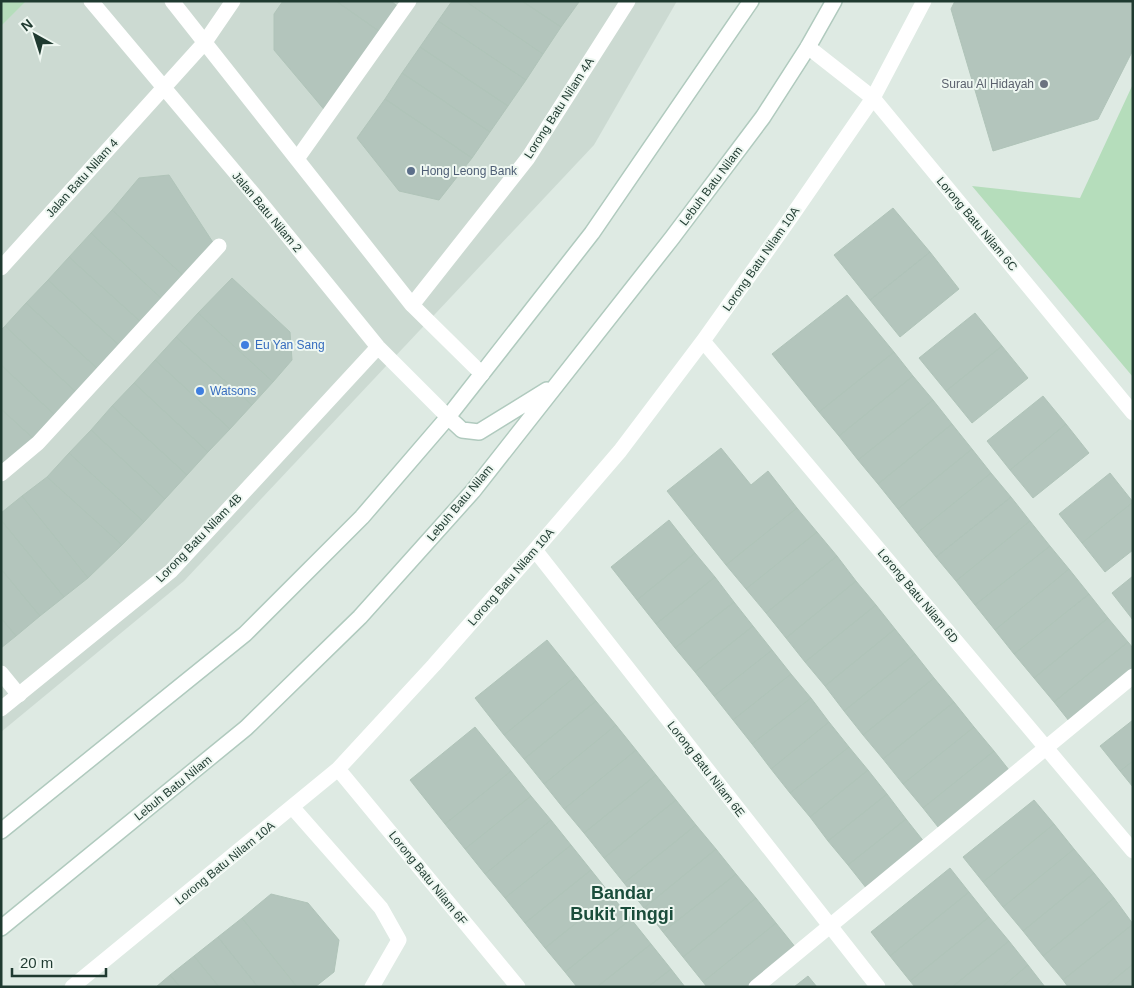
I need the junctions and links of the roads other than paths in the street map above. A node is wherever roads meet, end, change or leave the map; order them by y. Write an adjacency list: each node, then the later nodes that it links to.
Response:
1 (91, 1): 11 (street, Jalan Batu Nilam 2)
2 (172, 1): 9 (street)
3 (233, 1): 9 (street, Jalan Batu Nilam 4)
4 (409, 1): 13 (street)
5 (628, 1): 16 (street, Lorong Batu Nilam 4A)
6 (751, 1): 19 (street)
7 (834, 1): 10 (street, Lebuh Batu Nilam)
8 (924, 1): 12 (street, Lorong Batu Nilam 10A)
9 (205, 42): 11 (street, Jalan Batu Nilam 4); 13 (street)
10 (808, 47): 12 (street, Lorong Batu Nilam 6C); 20 (street, Lebuh Batu Nilam)
11 (162, 88): 15 (street, Jalan Batu Nilam 4); 18 (street, Jalan Batu Nilam 2)
12 (873, 98): 17 (street, Lorong Batu Nilam 10A); 21 (street, Lorong Batu Nilam 6C)
13 (297, 159): 16 (street)
14 (219, 246): 23 (street)
15 (1, 268)
16 (412, 306): 19 (street)
17 (703, 341): 24 (street, Lorong Batu Nilam 10A); 29 (street, Lorong Batu Nilam 6D)
18 (378, 347): 22 (street, Jalan Batu Nilam 2); 27 (street, Lorong Batu Nilam 4B)
19 (482, 374): 22 (street)
20 (556, 384): 22 (street, Jalan Batu Nilam 2); 35 (street, Lebuh Batu Nilam)
21 (1133, 413)
22 (448, 417): 32 (street)
23 (1, 474)
24 (534, 550): 30 (street, Lorong Batu Nilam 10A); 34 (street, Lorong Batu Nilam 6E)
25 (1, 673): 27 (street)
26 (1133, 676): 29 (street)
27 (19, 695): 28 (street, Lorong Batu Nilam 4B)
28 (1, 709)
29 (1047, 748): 33 (street, Lorong Batu Nilam 6D); 34 (street)
30 (338, 769): 31 (street, Lorong Batu Nilam 10A); 36 (street, Lorong Batu Nilam 6F)
31 (293, 808): 37 (street, Lorong Batu Nilam 10A); 38 (street)
32 (1, 831)
33 (1133, 851)
34 (830, 926): 39 (street); 40 (street, Lorong Batu Nilam 6E)
35 (1, 928)
36 (511, 984)
37 (72, 987)
38 (372, 987)
39 (756, 987)
40 (878, 987)

